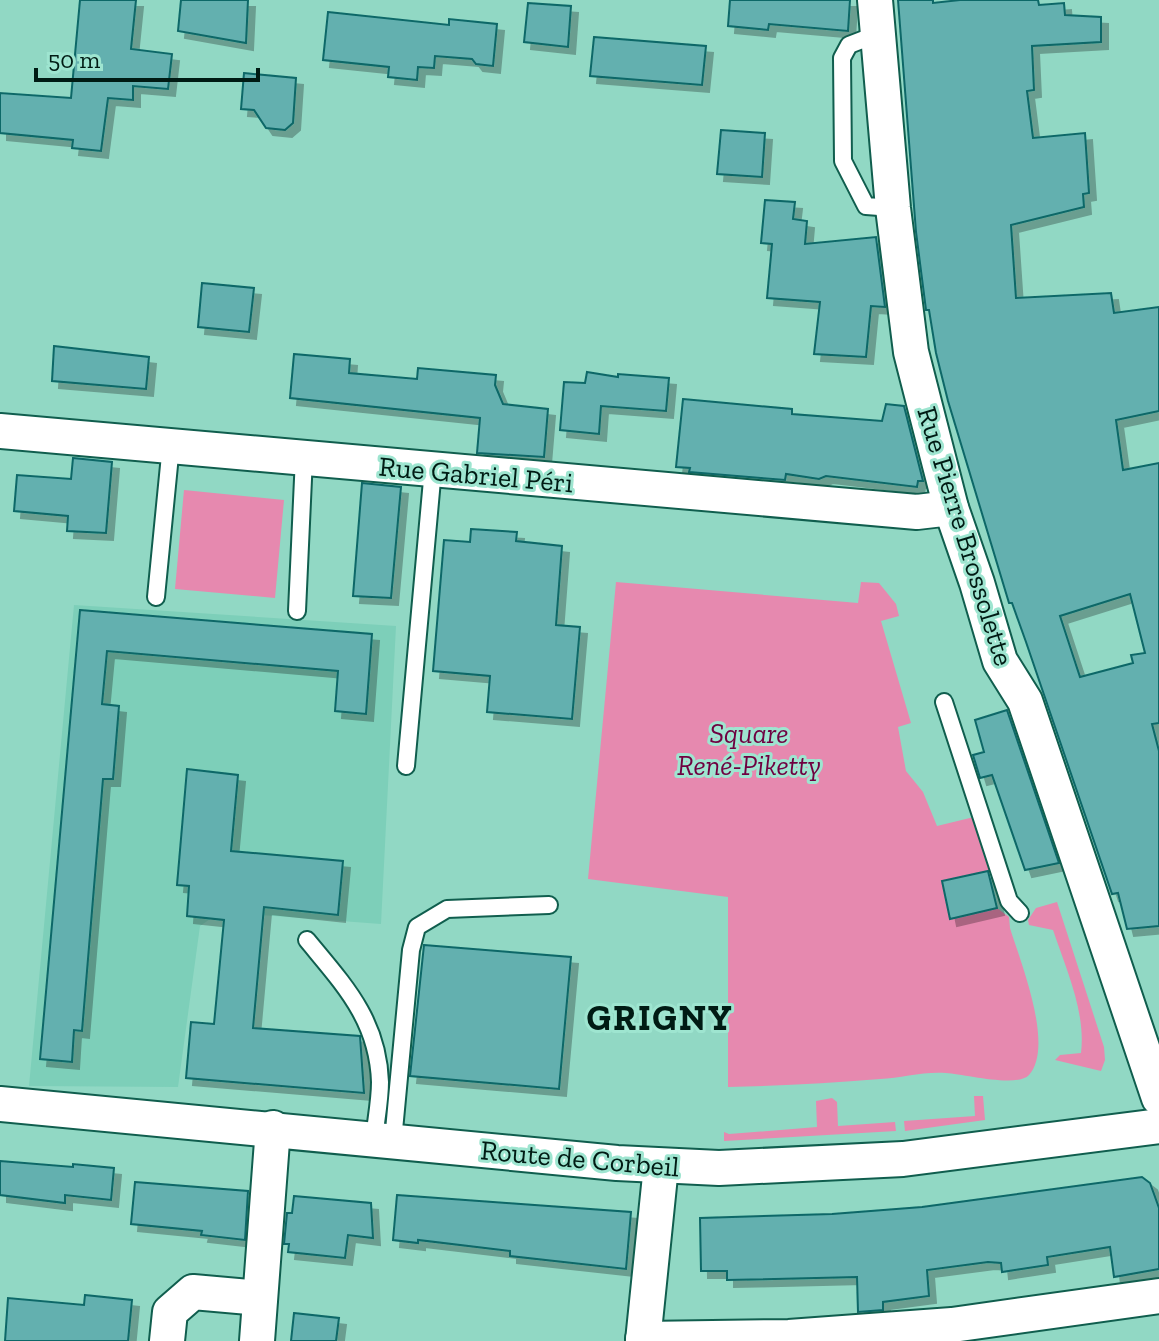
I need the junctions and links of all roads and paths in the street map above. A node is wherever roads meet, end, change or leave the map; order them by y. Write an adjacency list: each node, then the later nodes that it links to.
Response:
1 (877, 17): 2 (street, Rue Pierre Brossolette); 2 (lane)
2 (893, 208): 7 (street, Rue Pierre Brossolette)
3 (0, 431): 4 (street, Rue Gabriel Péri)
4 (171, 445): 5 (street, Rue Gabriel Péri); 8 (lane)
5 (304, 457): 6 (street, Rue Gabriel Péri); 9 (lane)
6 (433, 469): 7 (street, Rue Gabriel Péri); 11 (lane)
7 (951, 508): 15 (street, Rue Pierre Brossolette)
8 (156, 597)
9 (297, 611)
10 (944, 702): 13 (lane)
11 (406, 766)
12 (549, 905): 19 (lane)
13 (1020, 913)
14 (307, 940): 19 (lane)
15 (1159, 1098)
16 (0, 1104): 18 (street, Route de Corbeil)
17 (1159, 1126): 20 (street, Route de Corbeil)
18 (273, 1128): 19 (street, Route de Corbeil); 22 (street)
19 (384, 1140): 20 (street, Route de Corbeil)
20 (661, 1166): 23 (street)
21 (1159, 1296): 23 (street)
22 (260, 1298): 24 (street); 25 (street)
23 (643, 1340)
24 (167, 1341)
25 (257, 1341)

